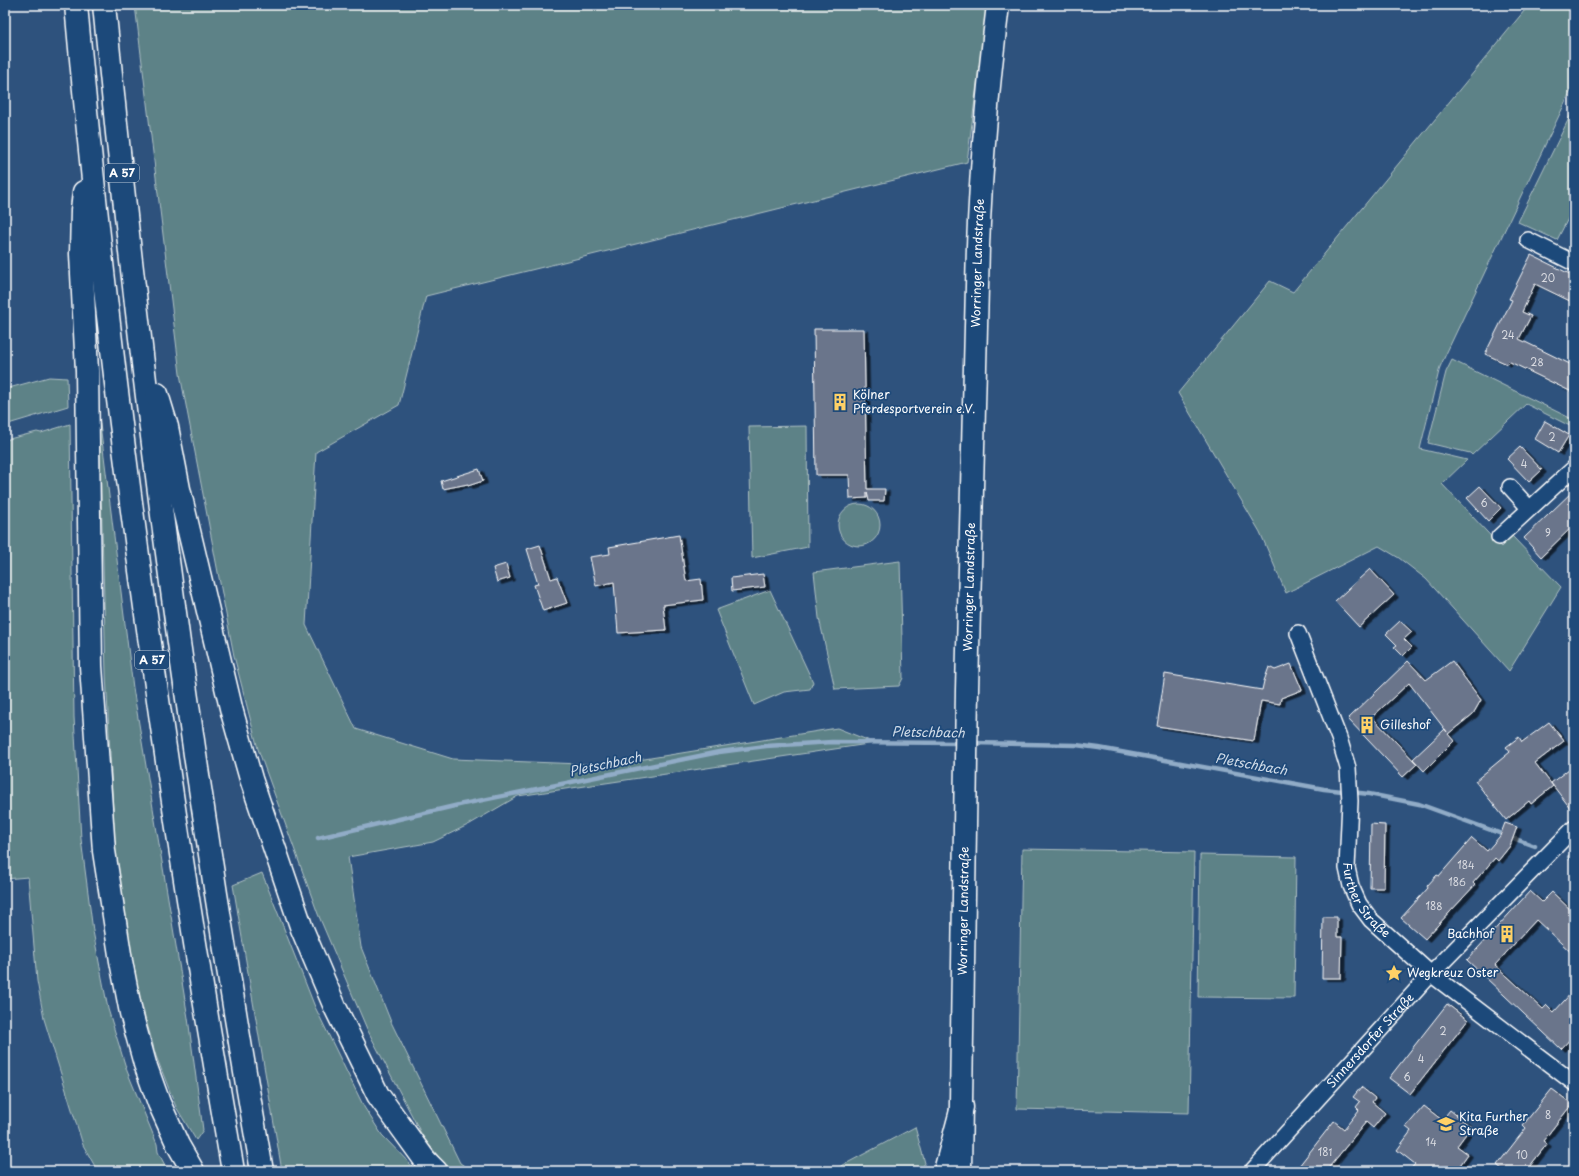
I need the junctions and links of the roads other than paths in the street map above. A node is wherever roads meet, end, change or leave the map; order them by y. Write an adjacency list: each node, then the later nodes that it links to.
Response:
1 (76, 5): 4 (main road, A 57)
2 (104, 5): 7 (main road, A 57)
3 (998, 5): 16 (main road, Worringer Landstraße)
4 (90, 146): 18 (main road); 19 (main road, A 57)
5 (1528, 240): 6 (street)
6 (1574, 263)
7 (140, 342): 20 (main road, A 57); 21 (main road)
8 (1574, 468): 10 (street)
9 (1510, 487): 10 (street)
10 (1530, 508): 11 (street)
11 (1499, 537)
12 (1298, 633): 14 (street, Further Straße)
13 (1574, 828): 14 (street, Sinnersdorfer Straße)
14 (1431, 974): 15 (street, Further Straße); 17 (street, Sinnersdorfer Straße)
15 (1574, 1083)
16 (962, 1107): 22 (main road); 23 (main road, Worringer Landstraße)
17 (1260, 1169)
18 (193, 1171)
19 (233, 1171)
20 (262, 1171)
21 (436, 1171)
22 (945, 1171)
23 (960, 1171)

